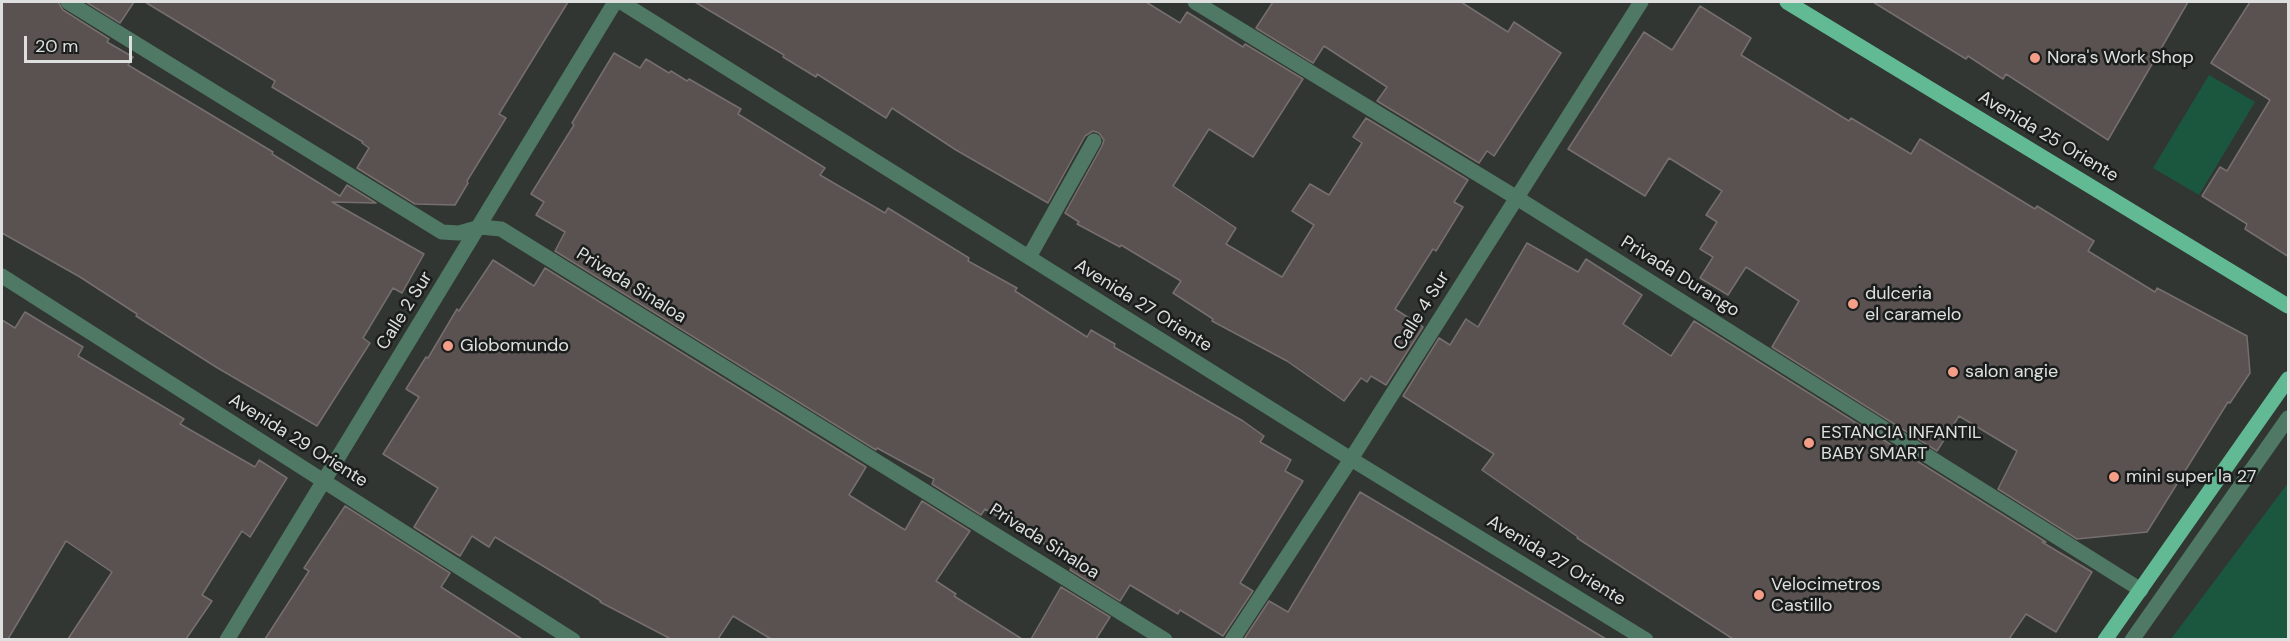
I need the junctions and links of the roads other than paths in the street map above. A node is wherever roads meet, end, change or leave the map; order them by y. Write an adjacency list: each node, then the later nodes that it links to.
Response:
1 (68, 2): 9 (street, Privada Sinaloa)
2 (615, 2): 9 (street, Calle 2 Sur)
3 (621, 2): 10 (street, Avenida 27 Oriente)
4 (1195, 2): 8 (street, Privada Durango)
5 (1641, 2): 8 (street, Calle 4 Sur)
6 (1787, 2): 12 (main road, Avenida 25 Oriente)
7 (1094, 141): 10 (street)
8 (1517, 198): 15 (street, Calle 4 Sur); 17 (street, Privada Durango)
9 (480, 227): 16 (street, Calle 2 Sur); 20 (street, Privada Sinaloa)
10 (1029, 257): 15 (street, Avenida 27 Oriente)
11 (2, 276): 16 (street, Avenida 29 Oriente)
12 (2289, 306)
13 (2289, 379): 17 (main road)
14 (2289, 418): 24 (street)
15 (1351, 459): 21 (street, Calle 4 Sur); 22 (street, Avenida 27 Oriente)
16 (324, 480): 18 (street, Calle 2 Sur); 19 (street, Avenida 29 Oriente)
17 (2141, 590): 23 (main road)
18 (227, 639)
19 (573, 639)
20 (1165, 639)
21 (1232, 639)
22 (1646, 639)
23 (2105, 639)
24 (2132, 639)

